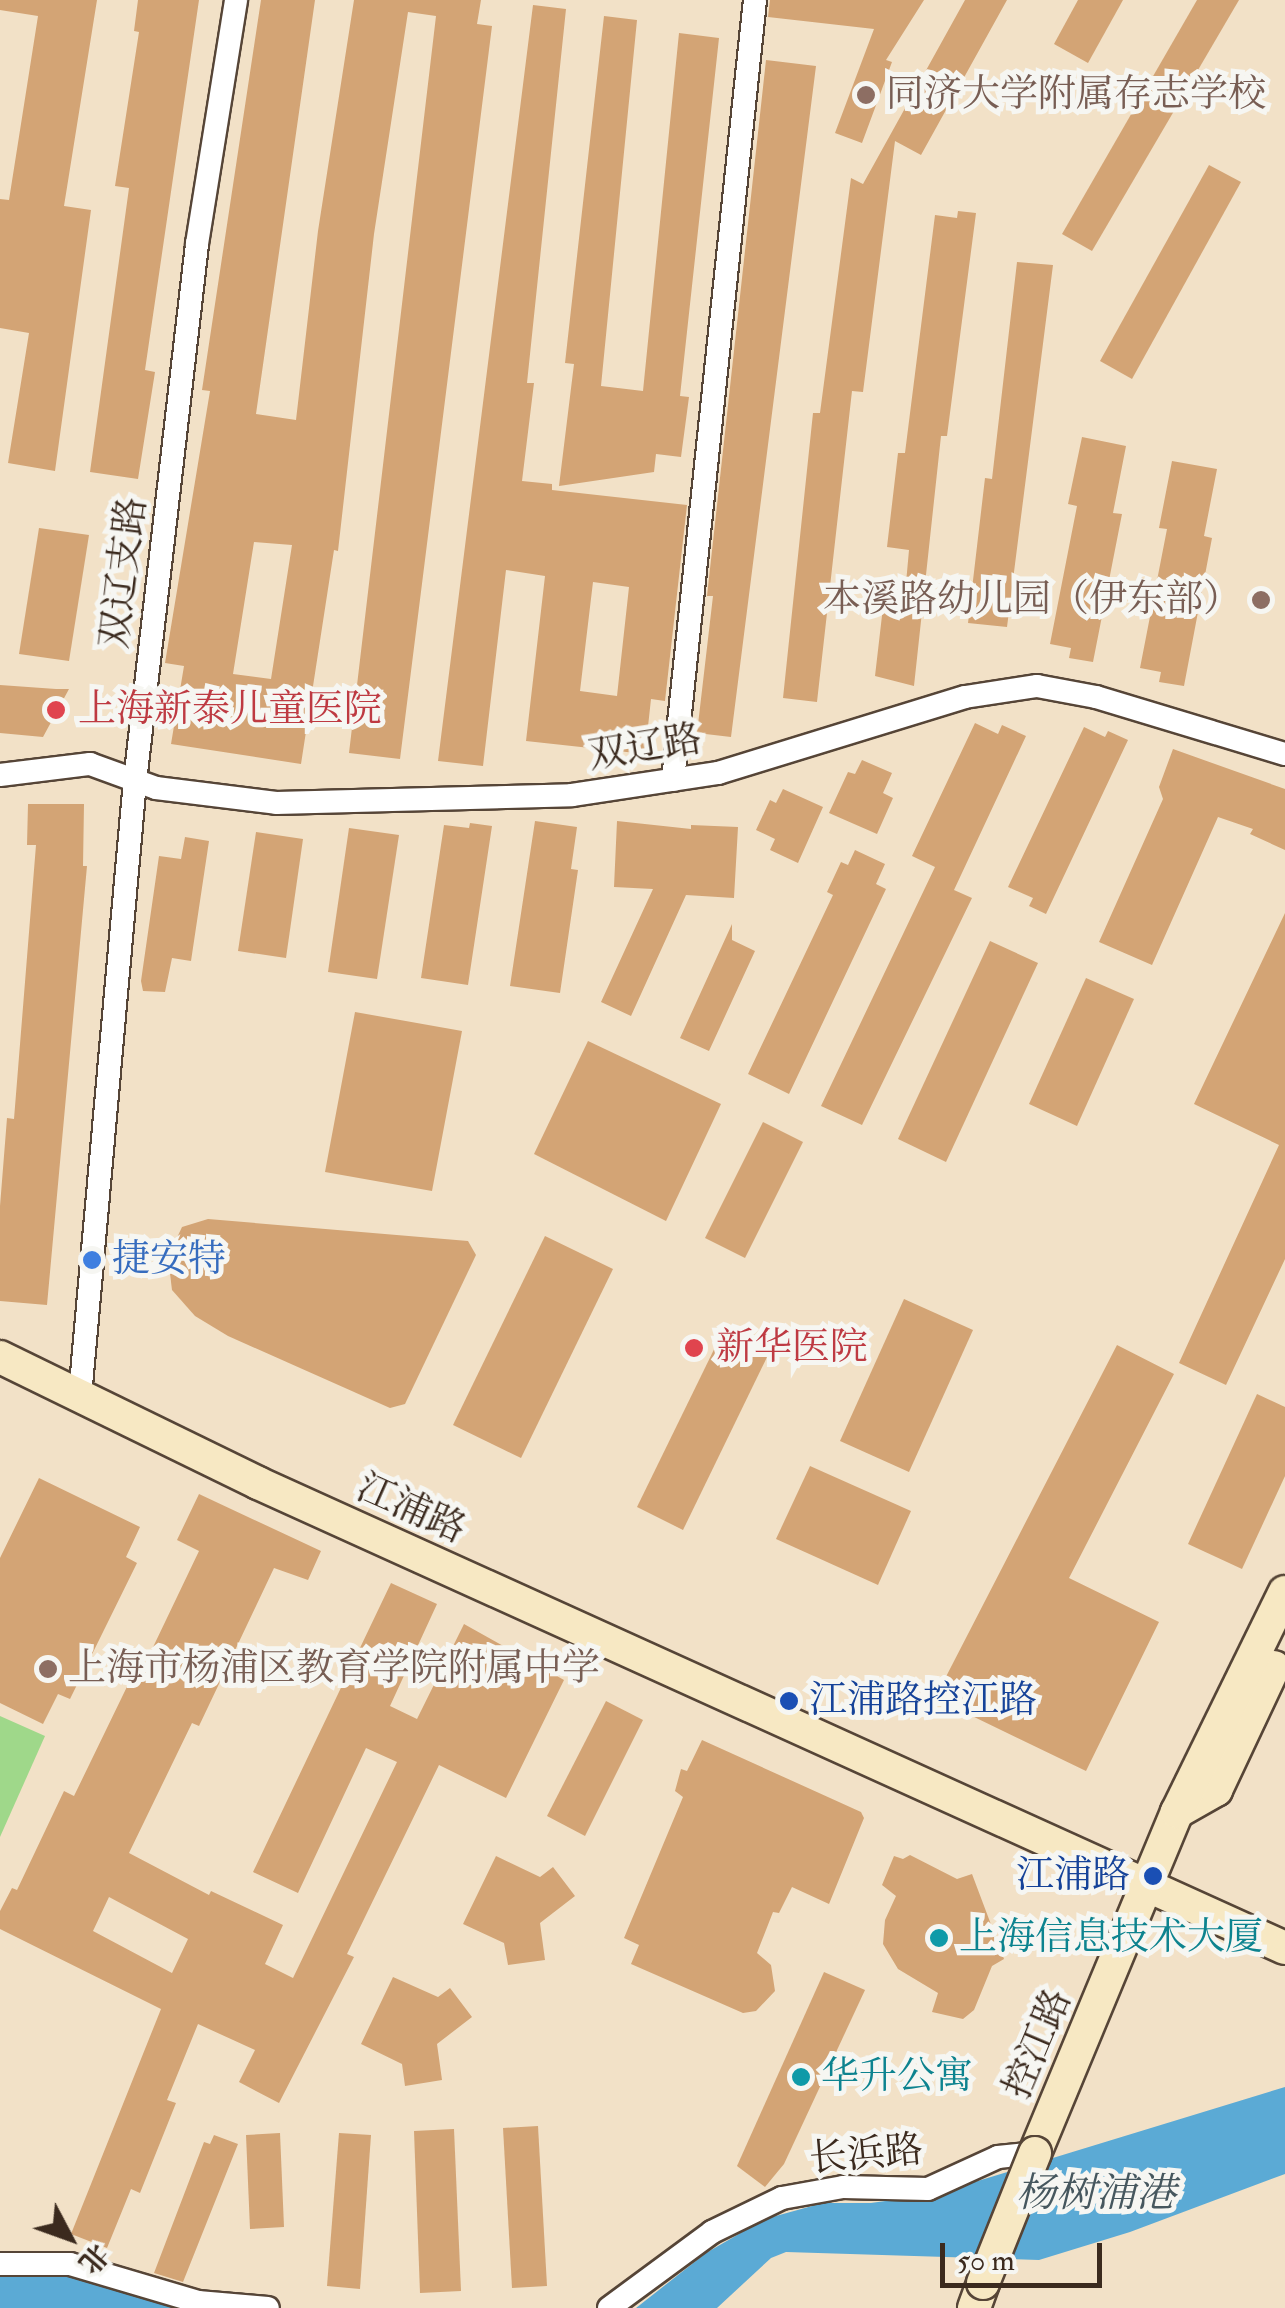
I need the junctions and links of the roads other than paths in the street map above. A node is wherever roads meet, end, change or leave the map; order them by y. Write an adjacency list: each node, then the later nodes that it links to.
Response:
1 (236, 0): 6 (street, 双辽支路)
2 (755, 0): 5 (street)
3 (1285, 754): 5 (street, 双辽路)
4 (0, 776): 6 (street, 双辽路)
5 (673, 780): 6 (street, 双辽路)
6 (135, 781): 8 (street, 双辽支路)
7 (0, 1357): 8 (main road, 江浦路)
8 (80, 1396): 12 (main road, 江浦路)
9 (1285, 1592): 11 (main road, 控江路)
10 (1285, 1643): 11 (main road)
11 (1177, 1812): 12 (main road, 控江路)
12 (1149, 1883): 13 (main road, 江浦路); 14 (main road, 控江路)
13 (1285, 1948)
14 (1035, 2153): 16 (main road, 控江路, bridge); 18 (street, 长浜路)
15 (0, 2264): 17 (street)
16 (979, 2296)
17 (268, 2308)
18 (610, 2308)

